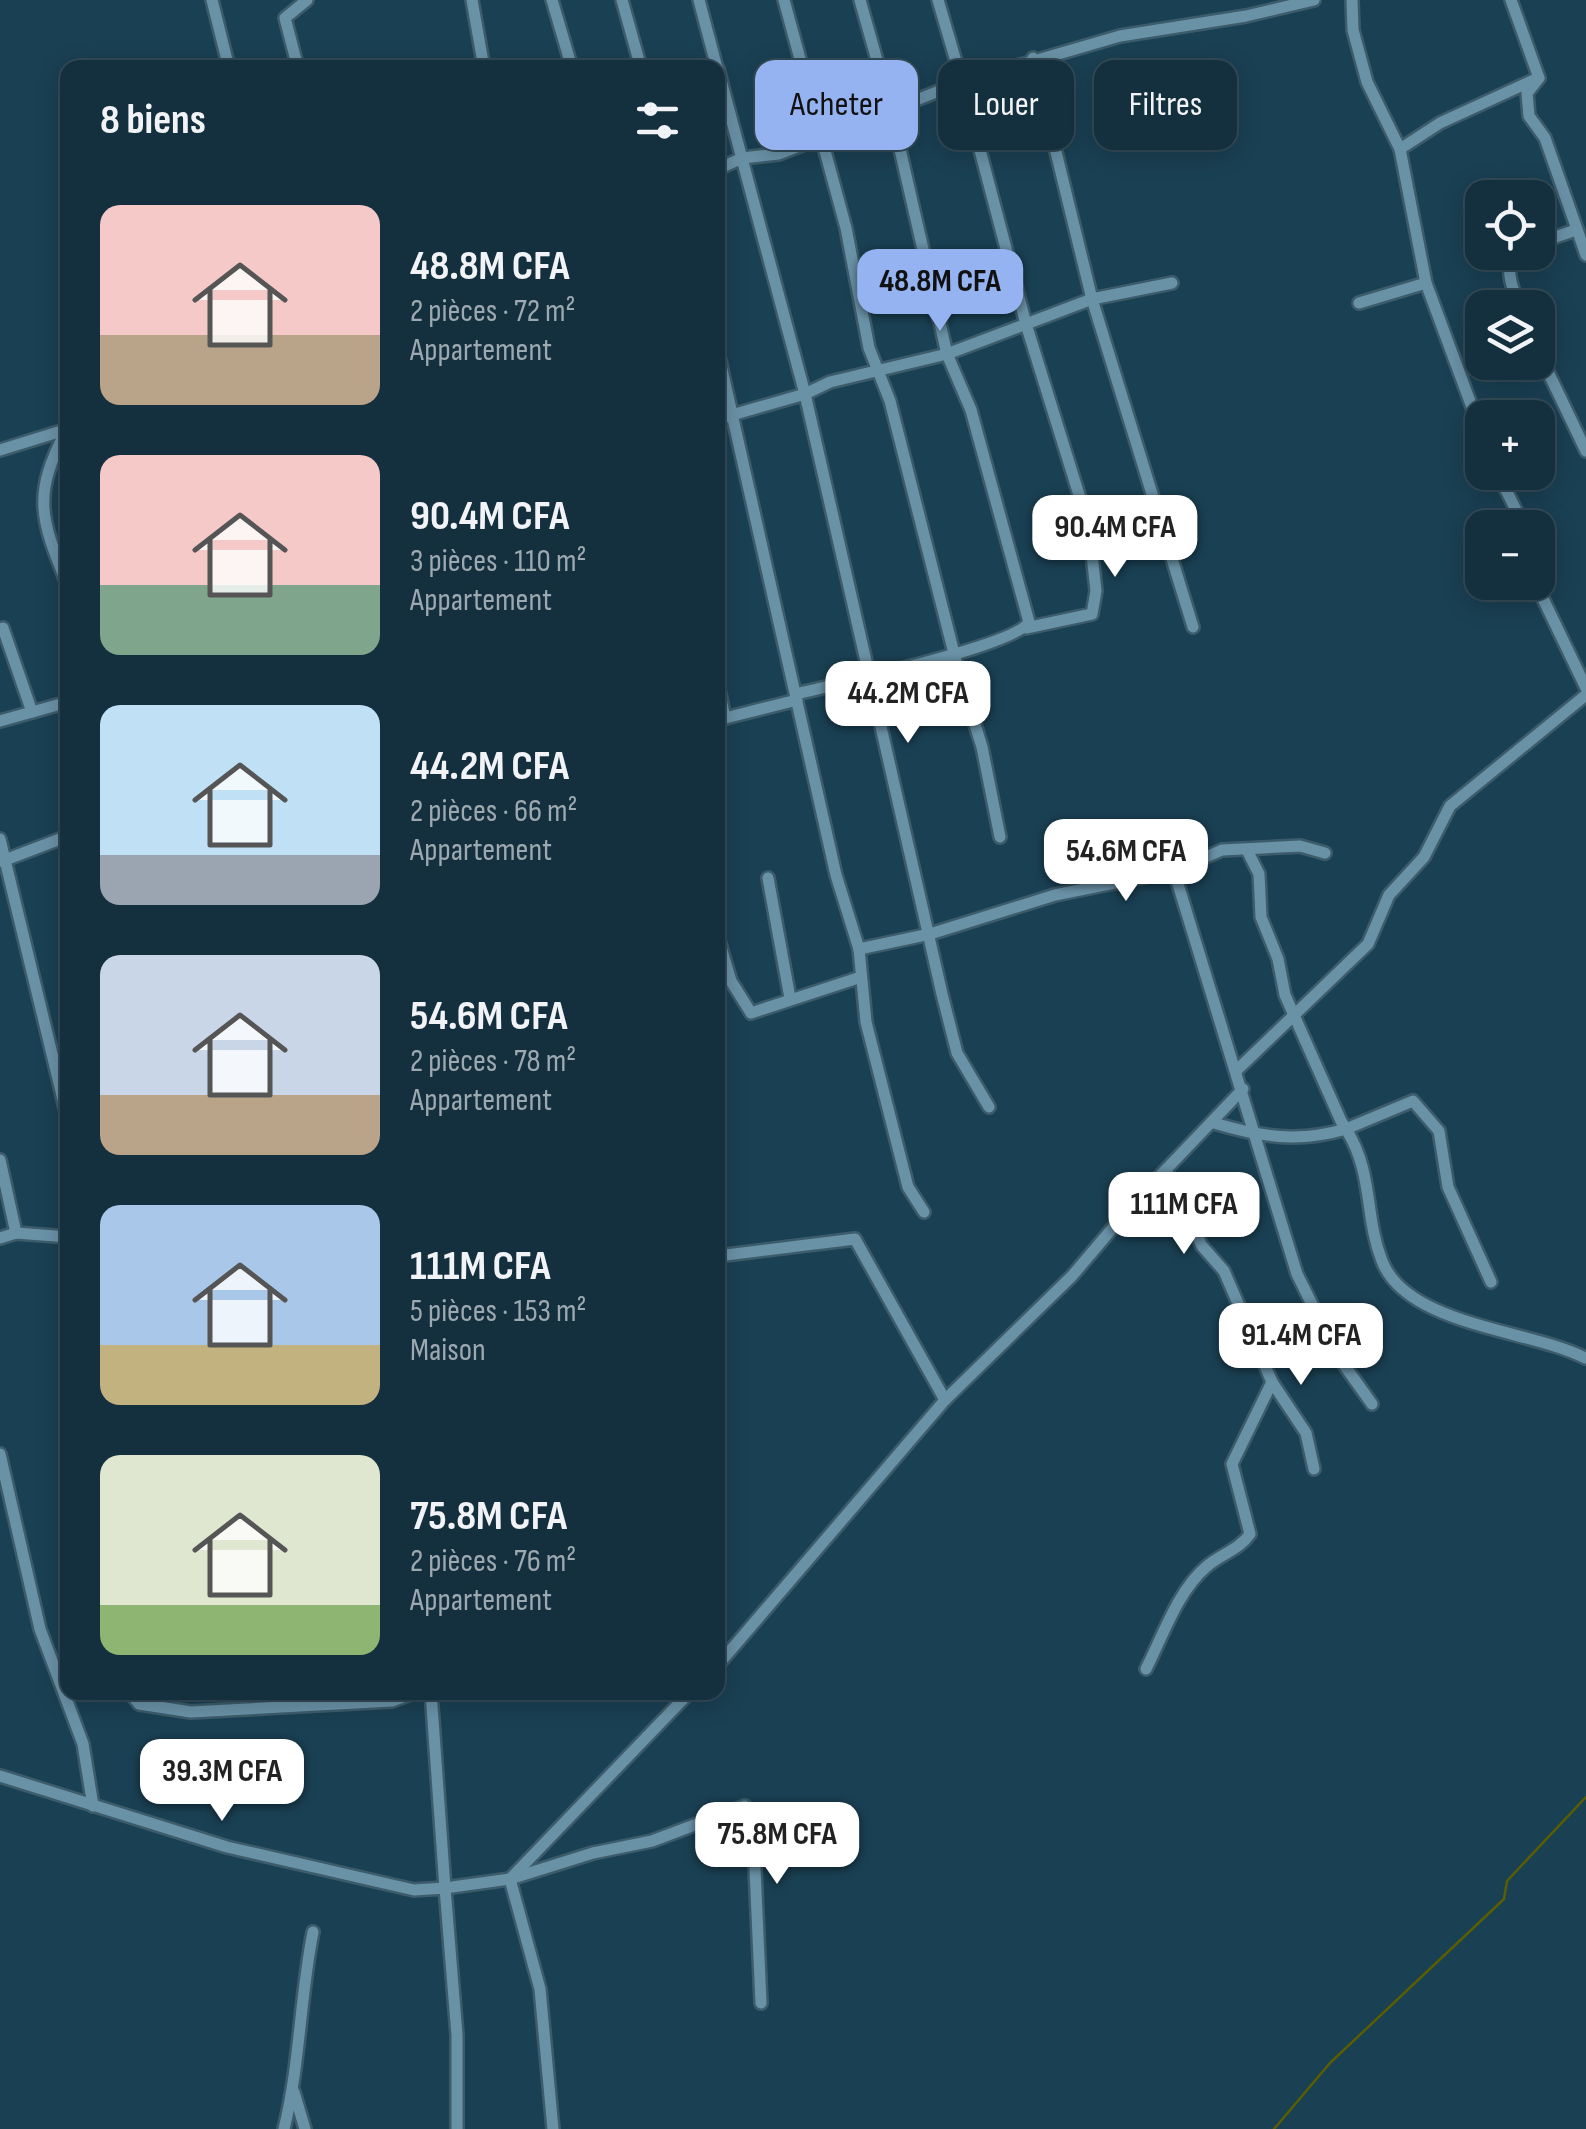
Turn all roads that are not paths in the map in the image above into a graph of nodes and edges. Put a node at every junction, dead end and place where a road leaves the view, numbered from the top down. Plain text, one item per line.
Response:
1 (212, 0) edge
2 (307, 0) edge
3 (472, 0) edge
4 (552, 0) edge
5 (622, 0) edge
6 (699, 0) edge
7 (784, 0) edge
8 (860, 0) edge
9 (938, 0) edge
10 (1314, 0) edge
11 (1352, 0) edge
12 (1511, 0) edge
13 (1033, 58) junction
14 (227, 60) edge
15 (296, 60) edge
16 (483, 60) edge
17 (570, 60) edge
18 (639, 60) edge
19 (715, 60) edge
20 (800, 60) edge
21 (877, 60) edge
22 (956, 60) edge
23 (1027, 60) edge
24 (1539, 78) junction
25 (725, 97) edge
26 (787, 150) edge
27 (824, 150) edge
28 (900, 150) edge
29 (980, 150) edge
30 (1400, 150) junction
31 (742, 158) junction
32 (725, 166) edge
33 (1576, 230) junction
34 (1555, 237) edge
35 (1586, 255) edge
36 (1426, 282) junction
37 (1172, 284) dead end
38 (1092, 299) junction
39 (1358, 304) dead end
40 (1026, 324) junction
41 (947, 354) junction
42 (876, 370) junction
43 (1552, 380) edge
44 (805, 394) junction
45 (1469, 400) edge
46 (725, 416) edge
47 (725, 425) edge
48 (60, 431) edge
49 (60, 442) edge
50 (0, 450) edge
51 (1586, 451) edge
52 (60, 563) edge
53 (1543, 600) edge
54 (4, 628) dead end
55 (1026, 628) junction
56 (1193, 628) dead end
57 (954, 652) junction
58 (872, 676) junction
59 (1586, 691) edge
60 (797, 697) junction
61 (60, 704) edge
62 (32, 712) junction
63 (725, 718) edge
64 (0, 722) edge
65 (1000, 837) dead end
66 (0, 839) edge
67 (60, 839) edge
68 (1247, 850) junction
69 (1325, 854) dead end
70 (2, 861) edge
71 (1174, 871) junction
72 (768, 878) dead end
73 (930, 934) junction
74 (859, 950) junction
75 (725, 961) edge
76 (861, 977) junction
77 (725, 979) edge
78 (731, 981) junction
79 (790, 998) junction
80 (1295, 1016) junction
81 (1236, 1070) junction
82 (60, 1089) edge
83 (1244, 1089) junction
84 (989, 1106) dead end
85 (1214, 1123) junction
86 (1346, 1129) junction
87 (1255, 1136) junction
88 (0, 1160) edge
89 (1166, 1170) junction
90 (924, 1212) dead end
91 (16, 1234) junction
92 (60, 1236) edge
93 (0, 1238) edge
94 (725, 1255) edge
95 (1491, 1282) dead end
96 (1586, 1358) edge
97 (1272, 1382) junction
98 (944, 1400) junction
99 (1372, 1404) dead end
100 (0, 1454) edge
101 (1314, 1469) dead end
102 (725, 1657) edge
103 (1146, 1669) dead end
104 (60, 1682) edge
105 (67, 1700) edge
106 (135, 1700) edge
107 (395, 1700) edge
108 (432, 1700) edge
109 (682, 1700) edge
110 (0, 1776) edge
111 (93, 1806) junction
112 (510, 1879) junction
113 (445, 1888) junction
114 (313, 1932) dead end
115 (760, 2003) dead end
116 (294, 2092) junction
117 (284, 2129) edge
118 (304, 2129) edge
119 (457, 2129) edge
120 (553, 2129) edge

1 - 14 street
2 - 15 street
3 - 16 street
4 - 17 street
5 - 18 street
6 - 19 street
7 - 20 street
8 - 21 street
9 - 22 street
10 - 13 street
11 - 30 street
12 - 24 street
13 - 23 street
13 - 38 street
24 - 30 street
24 - 33 street
25 - 31 street
26 - 31 street
27 - 42 street
28 - 41 street
29 - 40 street
30 - 36 street
31 - 32 street
31 - 44 street
33 - 34 street
33 - 35 street
36 - 39 street
36 - 45 street
37 - 38 street
38 - 40 street
38 - 56 street
40 - 41 street
40 - 55 street
41 - 42 street
41 - 55 street
42 - 44 street
42 - 57 street
43 - 51 street
44 - 46 street
44 - 58 street
47 - 60 street
48 - 50 street
49 - 52 street
53 - 59 street
54 - 62 street
55 - 57 street
57 - 58 street
57 - 65 street
58 - 60 street
58 - 73 street
59 - 80 street
60 - 63 street
60 - 74 street
61 - 62 street
62 - 64 street
66 - 70 street
67 - 70 street
68 - 69 street
68 - 71 street
68 - 80 street
70 - 82 street
71 - 73 street
71 - 81 street
72 - 79 street
73 - 74 street
73 - 84 street
74 - 76 street
75 - 78 street
76 - 79 street
76 - 90 street
77 - 78 street
78 - 79 street
80 - 81 street
80 - 86 street
81 - 83 street
83 - 85 street
83 - 87 street
85 - 87 street
85 - 89 street
86 - 87 street
86 - 95 street
86 - 96 street
87 - 99 street
88 - 91 street
89 - 97 street
89 - 98 street
91 - 92 street
91 - 93 street
94 - 98 street
97 - 101 street
97 - 103 street
98 - 102 street
100 - 104 street
105 - 111 street
106 - 107 street
108 - 113 street
109 - 112 street
110 - 111 street
111 - 113 street
112 - 113 street
112 - 115 street
112 - 120 street
113 - 119 street
114 - 116 street
116 - 117 street
116 - 118 street

